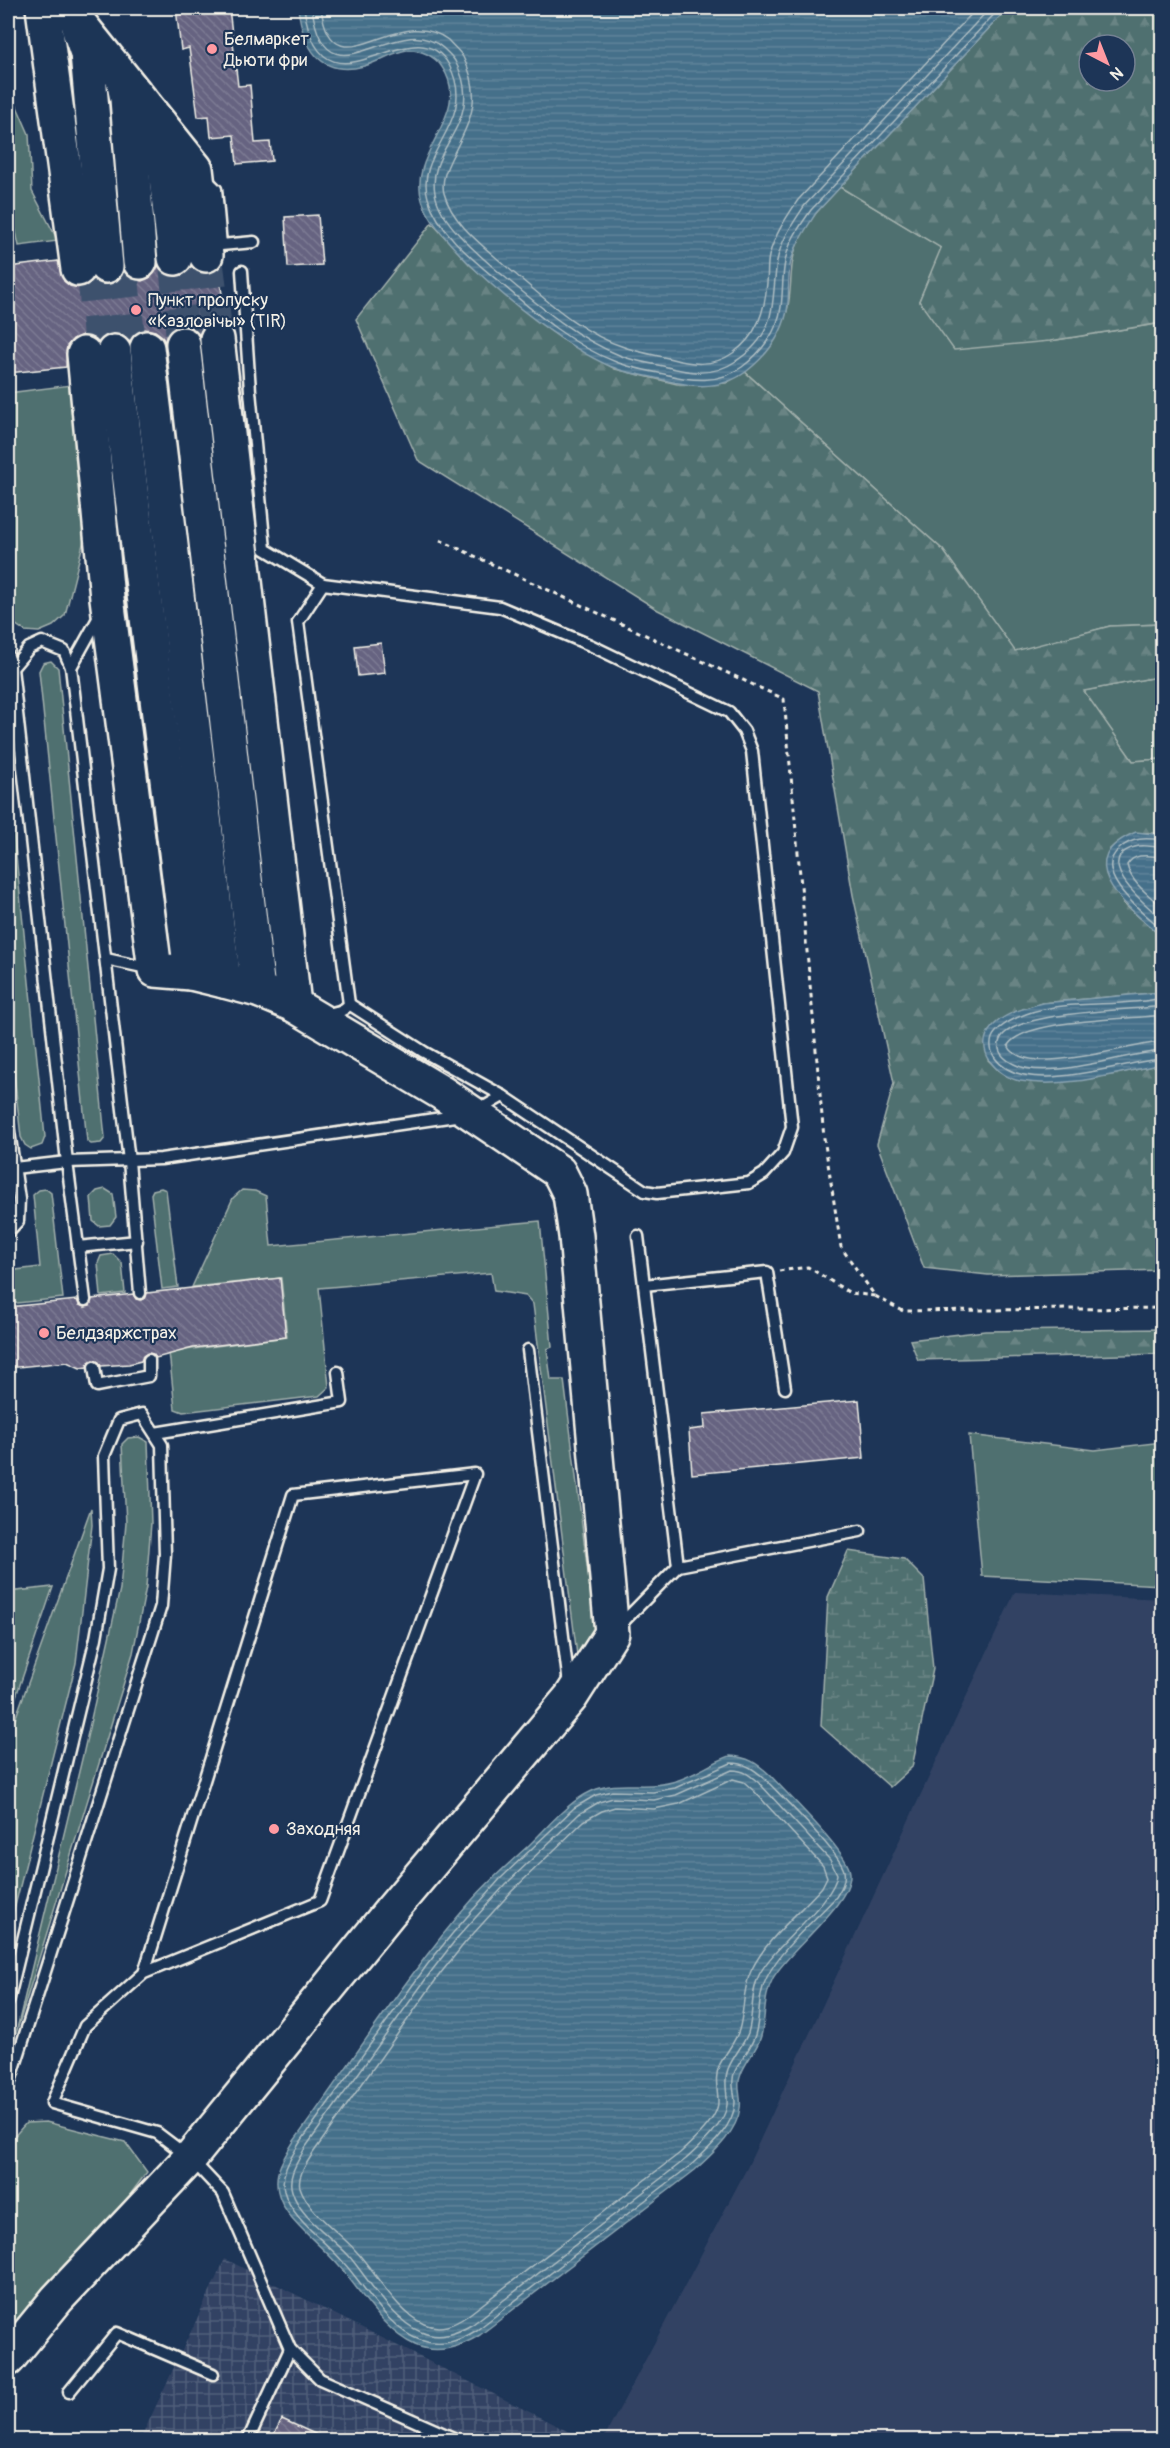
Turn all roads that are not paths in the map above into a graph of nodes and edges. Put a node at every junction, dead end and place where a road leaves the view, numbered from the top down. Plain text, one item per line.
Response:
1 (61, 9) edge
2 (97, 45) junction
3 (123, 77) junction
4 (160, 124) junction
5 (196, 170) junction
6 (254, 242) dead end
7 (141, 262) junction
8 (242, 271) dead end
9 (149, 348) junction
10 (323, 584) junction
11 (107, 598) junction
12 (8, 656) edge
13 (71, 667) junction
14 (12, 668) junction
15 (106, 959) junction
16 (232, 986) junction
17 (348, 1004) junction
18 (503, 1096) junction
19 (472, 1114) junction
20 (8, 1125) edge
21 (129, 1161) junction
22 (67, 1162) junction
23 (11, 1167) edge
24 (8, 1232) edge
25 (638, 1236) dead end
26 (136, 1241) junction
27 (78, 1247) junction
28 (644, 1286) junction
29 (140, 1293) dead end
30 (85, 1300) dead end
31 (528, 1350) dead end
32 (148, 1360) dead end
33 (94, 1367) dead end
34 (338, 1372) dead end
35 (785, 1388) dead end
36 (155, 1433) junction
37 (860, 1531) dead end
38 (678, 1566) junction
39 (612, 1633) junction
40 (571, 1697) junction
41 (144, 1973) junction
42 (8, 2002) edge
43 (8, 2088) edge
44 (190, 2158) junction
45 (290, 2349) junction
46 (8, 2359) edge
47 (213, 2374) dead end
48 (69, 2392) dead end
49 (248, 2440) edge
50 (458, 2440) edge

1 - 2 highway
1 - 7 highway
2 - 3 highway
2 - 7 highway
3 - 4 highway
3 - 7 highway
4 - 5 highway
4 - 7 highway
4 - 7 highway
5 - 6 lane
5 - 7 highway
8 - 10 lane
9 - 11 highway
9 - 16 highway
9 - 16 highway
9 - 16 highway
10 - 17 lane
10 - 18 lane
11 - 13 lane
11 - 16 highway
12 - 14 lane
13 - 14 lane
13 - 15 lane
14 - 22 lane
15 - 16 lane
15 - 21 lane
16 - 17 lane
16 - 19 highway
17 - 18 lane
18 - 19 lane
19 - 21 lane
19 - 39 highway
20 - 23 lane
21 - 22 lane
21 - 26 lane
22 - 23 lane
22 - 27 lane
23 - 24 lane
25 - 28 lane
26 - 27 lane
26 - 29 lane
27 - 30 lane
28 - 35 lane
28 - 38 lane
31 - 40 lane
32 - 33 lane
34 - 36 lane
36 - 42 lane
36 - 43 lane
37 - 38 lane
38 - 39 lane
39 - 40 highway
40 - 44 highway
41 - 41 lane
41 - 44 lane
44 - 45 lane
44 - 46 highway
45 - 49 lane
45 - 50 lane
47 - 48 lane

